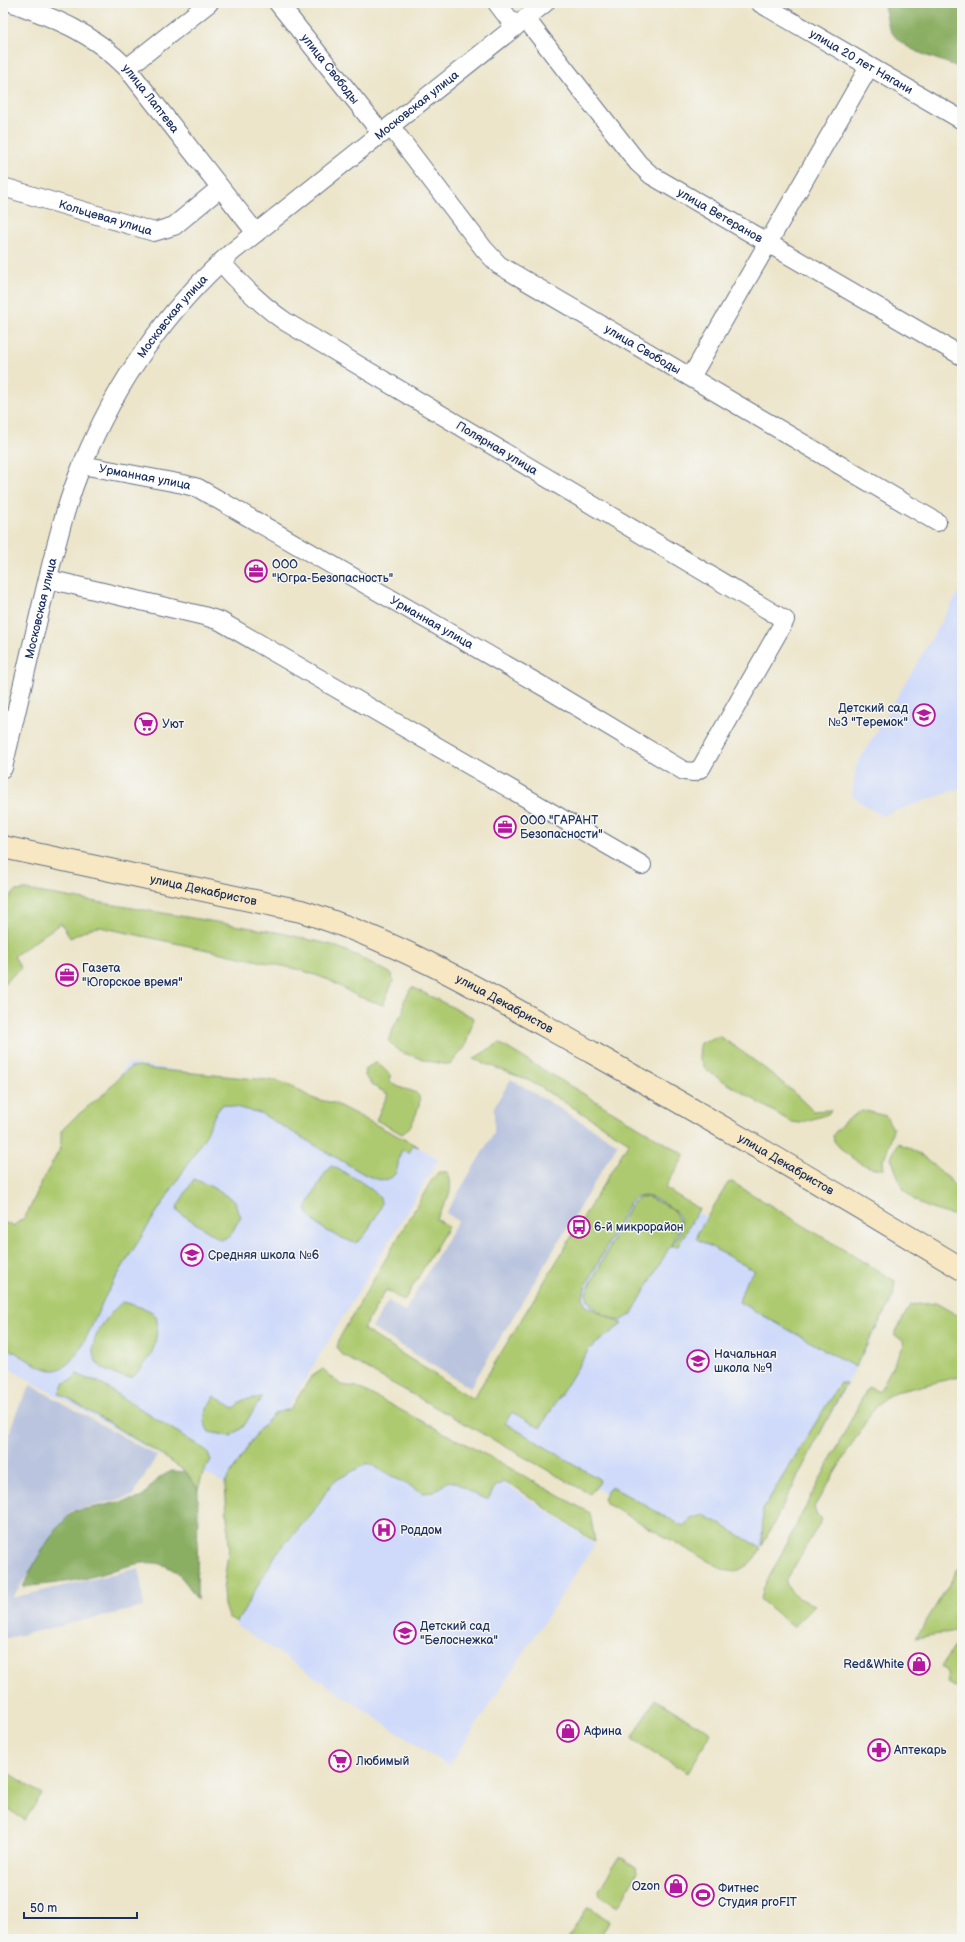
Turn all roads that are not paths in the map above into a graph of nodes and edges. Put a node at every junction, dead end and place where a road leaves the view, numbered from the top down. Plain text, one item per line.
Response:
1 (13, 3) edge
2 (209, 3) edge
3 (278, 3) edge
4 (497, 3) edge
5 (545, 3) edge
6 (760, 3) edge
7 (520, 23) junction
8 (127, 68) junction
9 (869, 68) junction
10 (962, 120) edge
11 (387, 130) junction
12 (3, 187) edge
13 (220, 188) junction
14 (256, 233) junction
15 (769, 244) junction
16 (221, 262) junction
17 (962, 356) edge
18 (691, 377) junction
19 (82, 464) junction
20 (937, 522) dead end
21 (48, 579) junction
22 (3, 768) edge
23 (684, 770) joint
24 (3, 847) edge
25 (642, 865) dead end
26 (962, 1269) edge

1 - 8 street, улица Лаптева
2 - 8 street
3 - 11 street, улица Свободы
4 - 7 street, улица Ветеранов
5 - 7 street, Московская улица
6 - 9 street, улица 20 лет Нягани
7 - 11 street, Московская улица
7 - 15 street, улица Ветеранов
8 - 13 street, улица Лаптева
9 - 10 street, улица 20 лет Нягани
9 - 15 street
11 - 14 street, Московская улица
11 - 18 street, улица Свободы
12 - 13 street, Кольцевая улица
13 - 14 street, улица Лаптева
14 - 16 street, Московская улица
15 - 17 street, улица Ветеранов
15 - 18 street
16 - 19 street, Московская улица
16 - 23 street, Полярная улица
18 - 20 street, улица Свободы
19 - 21 street, Московская улица
19 - 23 street, Урманная улица
21 - 22 street, Московская улица
21 - 25 street
24 - 26 main road, улица Декабристов

